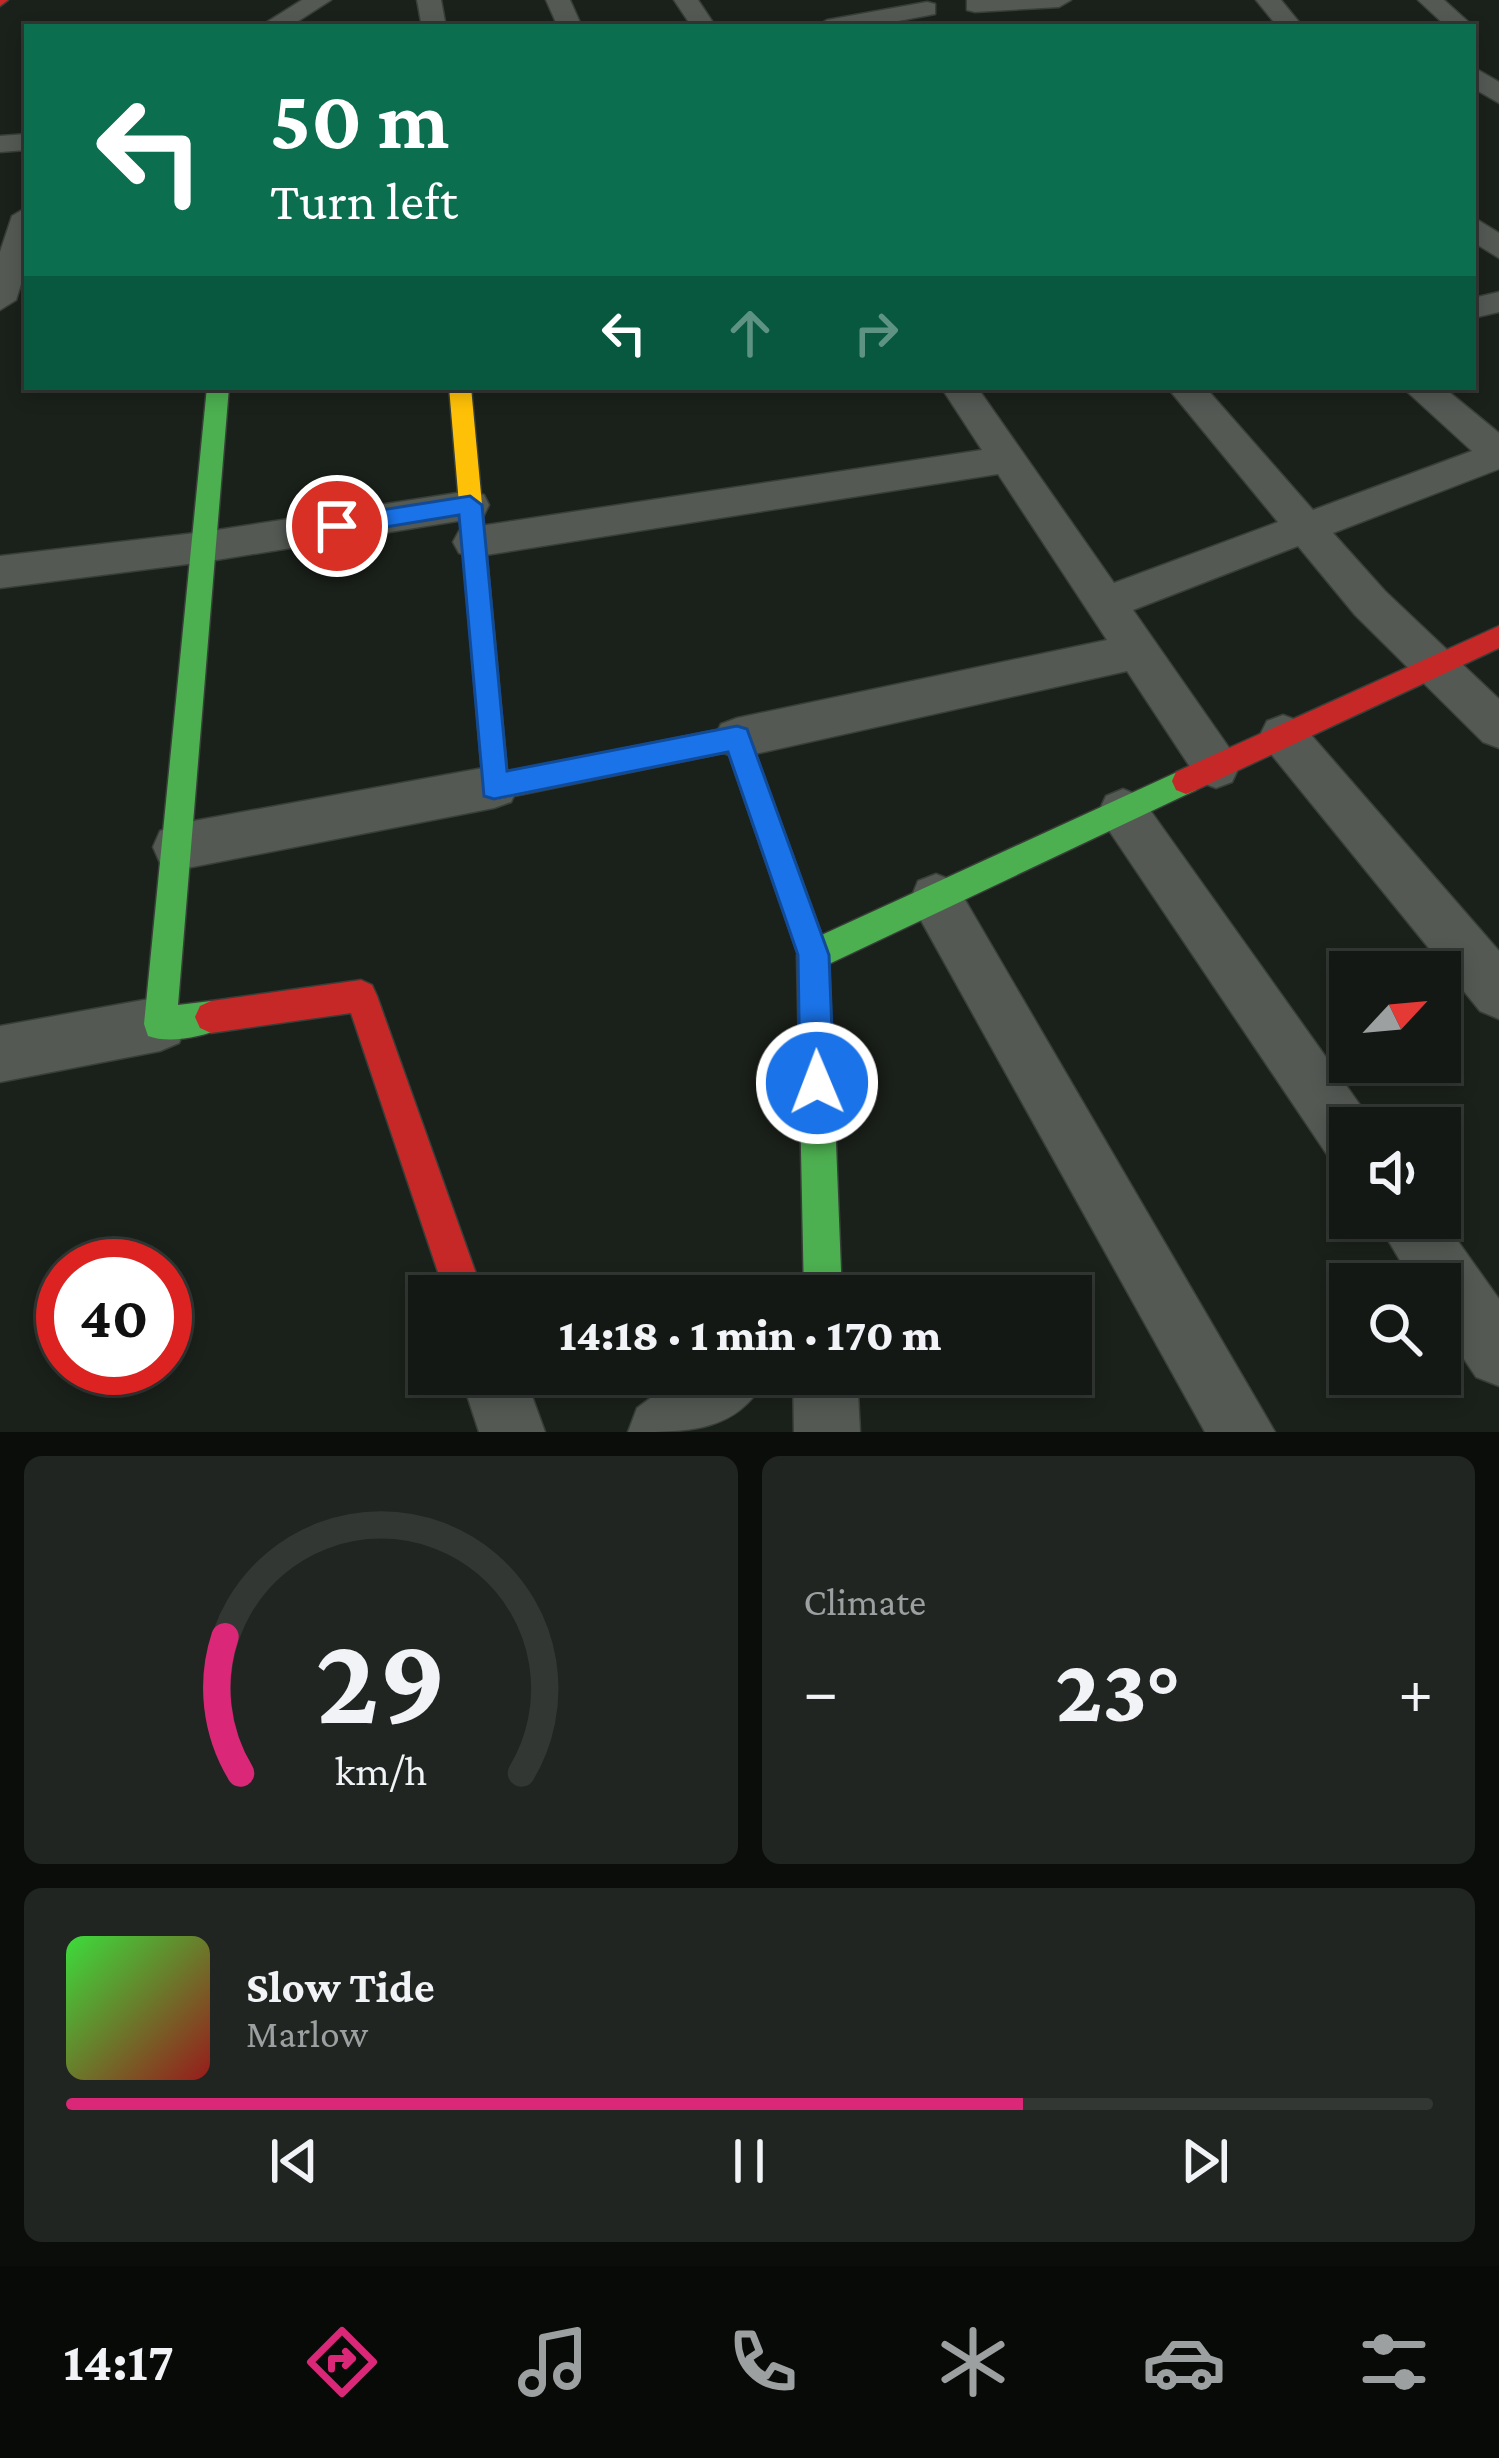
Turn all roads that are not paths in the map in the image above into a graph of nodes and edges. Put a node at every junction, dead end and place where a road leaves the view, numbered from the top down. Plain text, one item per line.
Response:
1 (320, 0) edge
2 (1058, 0) edge
3 (1268, 0) edge
4 (1430, 0) edge
5 (972, 3) edge
6 (932, 18) edge
7 (276, 24) edge
8 (862, 24) edge
9 (1288, 24) edge
10 (1458, 24) edge
11 (19, 225) edge
12 (1476, 229) edge
13 (1499, 249) edge
14 (0, 300) edge
15 (218, 390) edge
16 (460, 390) edge
17 (961, 390) edge
18 (1188, 390) edge
19 (1424, 390) edge
20 (1499, 454) edge
21 (1008, 459) junction
22 (471, 523) junction
23 (1305, 527) junction
24 (204, 548) junction
25 (0, 572) edge
26 (1106, 603) junction
27 (1499, 636) edge
28 (1139, 651) junction
29 (1434, 665) junction
30 (1499, 728) edge
31 (1282, 735) junction
32 (737, 738) junction
33 (1216, 767) junction
34 (494, 787) junction
35 (1123, 811) junction
36 (177, 847) junction
37 (936, 898) junction
38 (814, 955) junction
39 (1499, 992) edge
40 (160, 1024) junction
41 (0, 1054) edge
42 (1329, 1108) edge
43 (1420, 1239) edge
44 (458, 1275) edge
45 (822, 1275) edge
46 (1499, 1354) edge
47 (499, 1395) edge
48 (709, 1395) edge
49 (826, 1395) edge
50 (512, 1432) edge
51 (661, 1432) edge
52 (827, 1432) edge
53 (1242, 1432) edge

1 - 7 street
2 - 5 street
3 - 9 street
4 - 10 street
5 - 6 street
6 - 8 street
11 - 14 street
12 - 13 street
15 - 24 street
16 - 22 street
17 - 21 street
18 - 23 street
19 - 20 street
20 - 23 street
21 - 22 street
21 - 26 street
22 - 24 street
22 - 34 street
23 - 26 street
23 - 29 street
24 - 25 street
24 - 36 street
26 - 28 street
27 - 29 street
28 - 32 street
28 - 33 street
29 - 30 street
29 - 31 street
31 - 33 street
31 - 39 street
32 - 34 street
32 - 38 street
33 - 35 street
34 - 36 street
35 - 37 street
35 - 42 street
36 - 40 street
37 - 38 street
37 - 53 street
38 - 45 street
40 - 41 street
40 - 44 street
43 - 46 street
47 - 50 street
48 - 51 street
49 - 52 street

